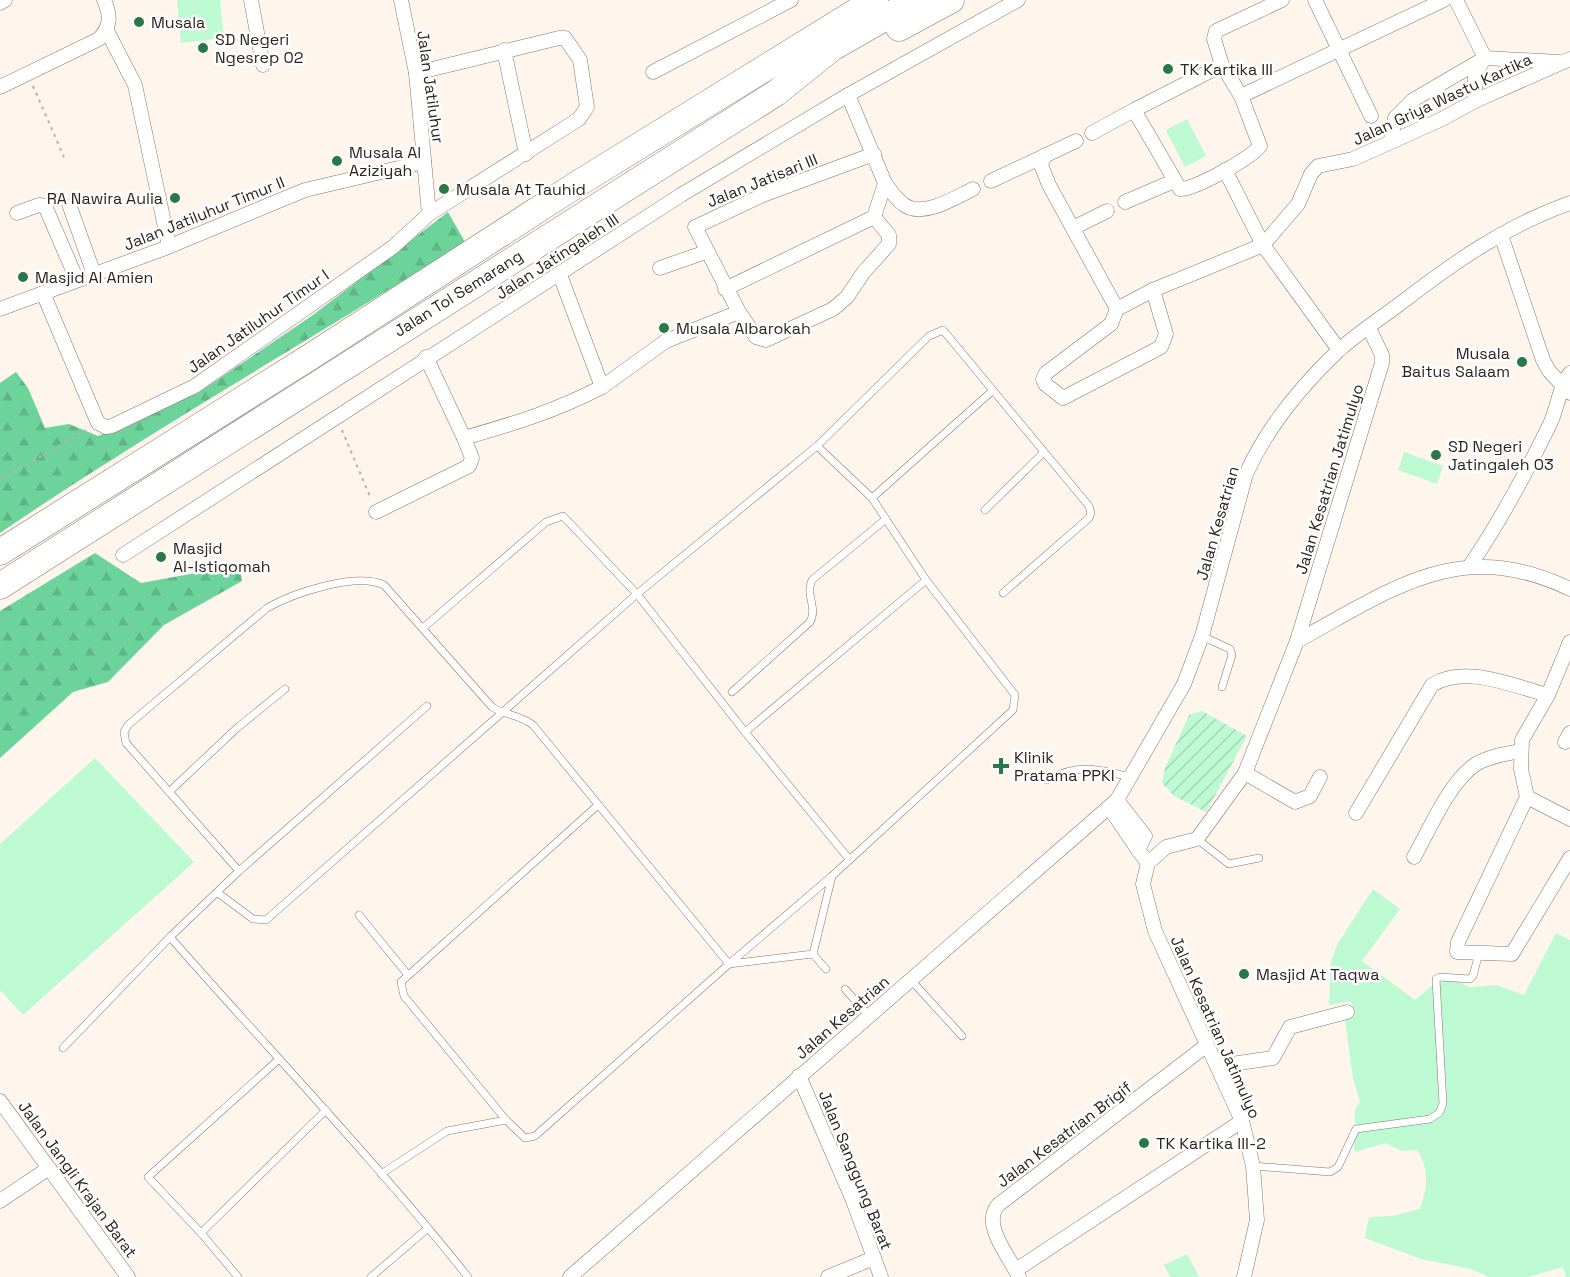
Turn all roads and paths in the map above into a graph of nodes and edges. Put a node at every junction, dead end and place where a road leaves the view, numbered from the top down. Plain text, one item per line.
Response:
1 (5, 0) edge
2 (104, 0) edge
3 (251, 0) edge
4 (401, 0) edge
5 (791, 0) edge
6 (875, 0) edge
7 (916, 0) edge
8 (951, 0) edge
9 (1018, 0) edge
10 (1282, 0) edge
11 (1315, 0) edge
12 (1444, 0) edge
13 (1456, 0) edge
14 (0, 3) edge
15 (107, 31) junction
16 (1337, 50) junction
17 (504, 51) junction
18 (1485, 58) junction
19 (1565, 61) edge
20 (1222, 64) junction
21 (262, 65) dead end
22 (653, 72) dead end
23 (416, 73) junction
24 (28, 75) junction
25 (0, 87) edge
26 (776, 93) junction
27 (848, 96) junction
28 (1241, 96) junction
29 (1475, 101) junction
30 (1134, 110) junction
31 (1371, 116) dead end
32 (1092, 133) dead end
33 (1391, 140) junction
34 (1076, 141) dead end
35 (526, 154) junction
36 (874, 154) junction
37 (1046, 155) junction
38 (64, 157) dead end
39 (424, 162) junction
40 (1225, 170) junction
41 (1174, 180) junction
42 (991, 181) dead end
43 (885, 183) junction
44 (973, 189) dead end
45 (1125, 202) dead end
46 (1570, 203) edge
47 (70, 207) dead end
48 (1107, 211) dead end
49 (17, 213) dead end
50 (429, 214) junction
51 (874, 217) junction
52 (1073, 228) junction
53 (1501, 235) junction
54 (1263, 245) junction
55 (169, 246) junction
56 (706, 252) junction
57 (660, 268) dead end
58 (94, 274) junction
59 (560, 275) junction
60 (77, 280) junction
61 (725, 289) junction
62 (1153, 290) junction
63 (43, 293) junction
64 (0, 309) edge
65 (1117, 309) junction
66 (739, 312) junction
67 (1369, 328) junction
68 (1339, 350) junction
69 (426, 357) junction
70 (1570, 372) edge
71 (602, 387) junction
72 (1566, 390) edge
73 (991, 392) junction
74 (336, 416) junction
75 (96, 420) junction
76 (464, 438) junction
77 (817, 446) junction
78 (1043, 453) junction
79 (0, 480) edge
80 (872, 498) junction
81 (985, 510) dead end
82 (376, 512) joint
83 (886, 519) junction
84 (0, 552) edge
85 (123, 555) dead end
86 (1469, 567) junction
87 (926, 580) junction
88 (0, 586) edge
89 (1570, 589) edge
90 (1004, 593) dead end
91 (637, 594) junction
92 (423, 628) junction
93 (1202, 636) junction
94 (1297, 641) junction
95 (1570, 642) edge
96 (1222, 687) dead end
97 (285, 689) dead end
98 (732, 692) dead end
99 (1548, 695) junction
100 (427, 706) dead end
101 (503, 712) junction
102 (745, 732) junction
103 (1521, 751) junction
104 (1245, 773) junction
105 (1320, 777) dead end
106 (1132, 778) junction
107 (1047, 780) dead end
108 (169, 792) junction
109 (1527, 797) junction
110 (1113, 804) junction
111 (598, 805) junction
112 (1356, 813) dead end
113 (1570, 819) edge
114 (1145, 836) junction
115 (1197, 838) junction
116 (1166, 847) junction
117 (1138, 850) junction
118 (1414, 857) dead end
119 (1259, 858) dead end
120 (1570, 858) edge
121 (849, 859) junction
122 (1148, 863) junction
123 (239, 872) junction
124 (832, 876) junction
125 (218, 893) junction
126 (359, 915) dead end
127 (170, 937) junction
128 (1479, 953) junction
129 (813, 954) junction
130 (729, 964) junction
131 (826, 969) dead end
132 (408, 975) junction
133 (910, 979) junction
134 (845, 989) dead end
135 (1347, 1012) dead end
136 (869, 1017) junction
137 (962, 1036) dead end
138 (1207, 1045) junction
139 (63, 1048) dead end
140 (278, 1060) junction
141 (1218, 1066) junction
142 (800, 1076) junction
143 (0, 1101) edge
144 (326, 1110) junction
145 (506, 1120) junction
146 (1242, 1121) junction
147 (1253, 1166) junction
148 (49, 1168) junction
149 (381, 1174) junction
150 (0, 1201) edge
151 (428, 1228) junction
152 (201, 1233) junction
153 (874, 1258) junction
154 (1018, 1273) edge
155 (128, 1277) edge
156 (238, 1277) edge
157 (371, 1277) edge
158 (468, 1277) edge
159 (570, 1277) edge
160 (828, 1277) edge
161 (881, 1277) edge
162 (1244, 1277) edge

1 - 14 street
2 - 15 street
3 - 21 street
4 - 23 street, Jalan Jatiluhur
5 - 22 street
6 - 84 highway, Jalan Tol Semarang
7 - 26 highway, Jalan Tol Semarang
8 - 26 highway
9 - 27 street, Jalan Jatingaleh III
10 - 20 street
11 - 16 street, Jalan Griya Wastu Kartika
12 - 16 street
13 - 18 street, Jalan Griya Wastu Kartika
15 - 24 street
15 - 55 street
16 - 28 street
16 - 31 street, Jalan Griya Wastu Kartika
17 - 23 street
17 - 35 street
17 - 35 street, Jalan Jatiluhur Timur I
18 - 19 street
18 - 29 street
18 - 33 street
19 - 29 street, Jalan Griya Wastu Kartika
20 - 28 street
20 - 30 street
23 - 39 street, Jalan Jatiluhur
24 - 25 street
24 - 38 path
26 - 88 highway, Jalan Tol Semarang
27 - 36 street
27 - 59 street, Jalan Jatingaleh III
28 - 40 street
29 - 33 street, Jalan Griya Wastu Kartika
30 - 32 street
30 - 41 street
33 - 54 street, Jalan Griya Wastu Kartika
34 - 37 street
35 - 50 street, Jalan Jatiluhur Timur I
36 - 43 street
36 - 56 street, Jalan Jatisari III
37 - 42 street
37 - 52 street
39 - 50 street, Jalan Jatiluhur
39 - 55 street, Jalan Jatiluhur Timur II
40 - 41 street
40 - 54 street
41 - 45 street
43 - 44 street
43 - 51 street
46 - 53 street, Jalan Kesatrian
47 - 58 street
48 - 52 street
49 - 60 street
50 - 75 street, Jalan Jatiluhur Timur I
51 - 61 street
51 - 66 street, Jalan Jatisari III
52 - 65 street
53 - 67 street, Jalan Kesatrian
53 - 72 street
54 - 62 street, Jalan Griya Wastu Kartika
54 - 68 street
55 - 58 street, Jalan Jatiluhur Timur II
56 - 57 street
56 - 61 street, Jalan Jatisari III
58 - 60 street, Jalan Jatiluhur Timur II
59 - 69 street, Jalan Jatingaleh III
59 - 71 street
60 - 63 street, Jalan Jatiluhur Timur II
61 - 66 street, Jalan Jatisari III
62 - 65 street, Jalan Griya Wastu Kartika
62 - 65 street
63 - 64 street, Jalan Jatiluhur Timur II
63 - 75 street
66 - 71 street
67 - 68 street, Jalan Kesatrian
67 - 94 street, Jalan Kesatrian Jatimulyo
68 - 93 street, Jalan Kesatrian
69 - 74 street, Jalan Jatingaleh III
69 - 76 street
70 - 72 street
71 - 76 street
72 - 86 street
73 - 77 lane
73 - 78 lane
73 - 80 lane
74 - 82 path
74 - 85 street, Jalan Jatingaleh III
75 - 79 path
76 - 82 street
77 - 80 lane
77 - 91 lane
78 - 81 lane
78 - 90 lane
80 - 83 lane
83 - 87 lane
83 - 98 lane
86 - 89 street
86 - 94 street
87 - 102 lane
87 - 121 lane
91 - 92 lane
91 - 101 lane
91 - 102 lane
92 - 101 lane
92 - 108 lane
93 - 96 lane
93 - 106 street, Jalan Kesatrian
94 - 104 street, Jalan Kesatrian Jatimulyo
95 - 99 street
97 - 108 lane
99 - 103 street
99 - 112 street
100 - 123 lane
101 - 111 lane
101 - 125 lane
102 - 121 lane
103 - 109 street
103 - 118 street
104 - 105 street
104 - 115 street, Jalan Kesatrian Jatimulyo
106 - 107 lane
106 - 110 street, Jalan Kesatrian
108 - 123 lane
109 - 113 street
109 - 128 street
110 - 114 street
110 - 117 street
110 - 133 street, Jalan Kesatrian
111 - 130 lane
111 - 132 lane
114 - 116 street
114 - 117 street
115 - 116 street
115 - 119 lane
116 - 122 street
117 - 122 street
120 - 128 street
121 - 124 lane
122 - 138 street, Jalan Kesatrian Jatimulyo
123 - 125 lane
124 - 129 lane
124 - 130 lane
125 - 127 lane
126 - 132 lane
127 - 139 lane
127 - 140 lane
128 - 147 lane
129 - 130 lane
129 - 131 lane
130 - 145 lane
132 - 145 lane
133 - 136 street, Jalan Kesatrian
133 - 137 lane
134 - 136 lane
135 - 141 street
136 - 142 street, Jalan Kesatrian
138 - 141 street, Jalan Kesatrian Jatimulyo
138 - 154 street, Jalan Kesatrian Brigif
140 - 144 lane
140 - 152 lane
141 - 146 street, Jalan Kesatrian Jatimulyo
142 - 153 street, Jalan Sanggung Barat
142 - 159 street, Jalan Kesatrian
143 - 148 street, Jalan Jangli Krajan Barat
144 - 149 lane
144 - 152 lane
145 - 149 lane
146 - 147 street, Jalan Kesatrian Jatimulyo
146 - 154 street
147 - 162 street, Jalan Kesatrian Jatimulyo
148 - 150 street
148 - 155 street, Jalan Jangli Krajan Barat
149 - 151 lane
151 - 157 lane
151 - 158 lane
152 - 156 lane
153 - 160 street
153 - 161 street, Jalan Sanggung Barat

